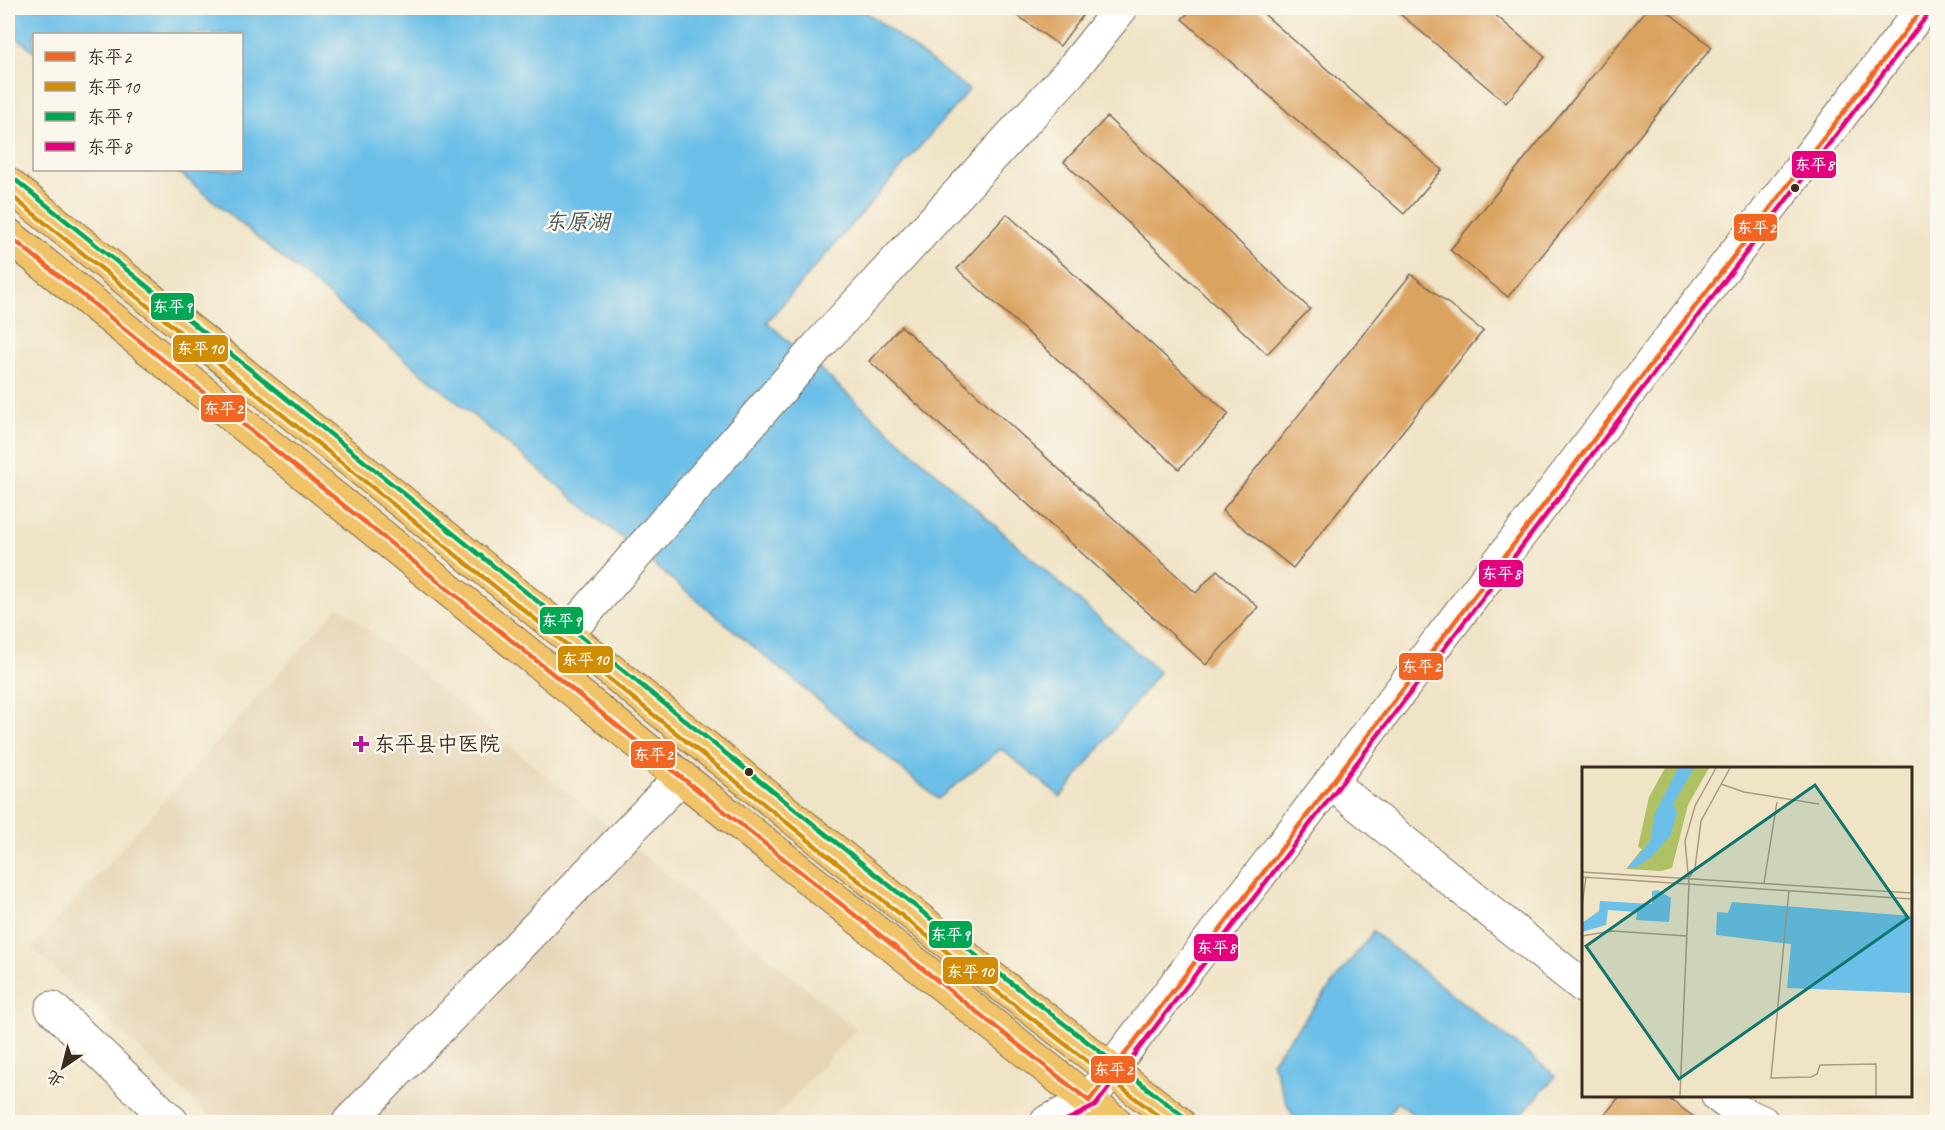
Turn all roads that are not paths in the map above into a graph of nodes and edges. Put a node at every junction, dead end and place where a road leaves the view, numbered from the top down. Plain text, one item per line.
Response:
1 (1121, 8) edge
2 (1923, 8) edge
3 (8, 184) edge
4 (8, 235) edge
5 (567, 634) junction
6 (681, 777) junction
7 (1331, 783) junction
8 (1582, 985) edge
9 (52, 1008) dead end
10 (1111, 1069) junction
11 (1720, 1097) edge
12 (1085, 1112) edge
13 (172, 1122) edge
14 (349, 1122) edge
15 (1047, 1122) edge
16 (1115, 1122) edge
17 (1178, 1122) edge
18 (1762, 1122) edge

1 - 5 street
2 - 7 street
3 - 5 main road
4 - 6 main road
5 - 10 main road
6 - 12 main road
6 - 14 street
7 - 8 street
7 - 10 street
9 - 13 street
10 - 12 street
10 - 17 main road
11 - 18 street
12 - 15 street
12 - 16 main road

